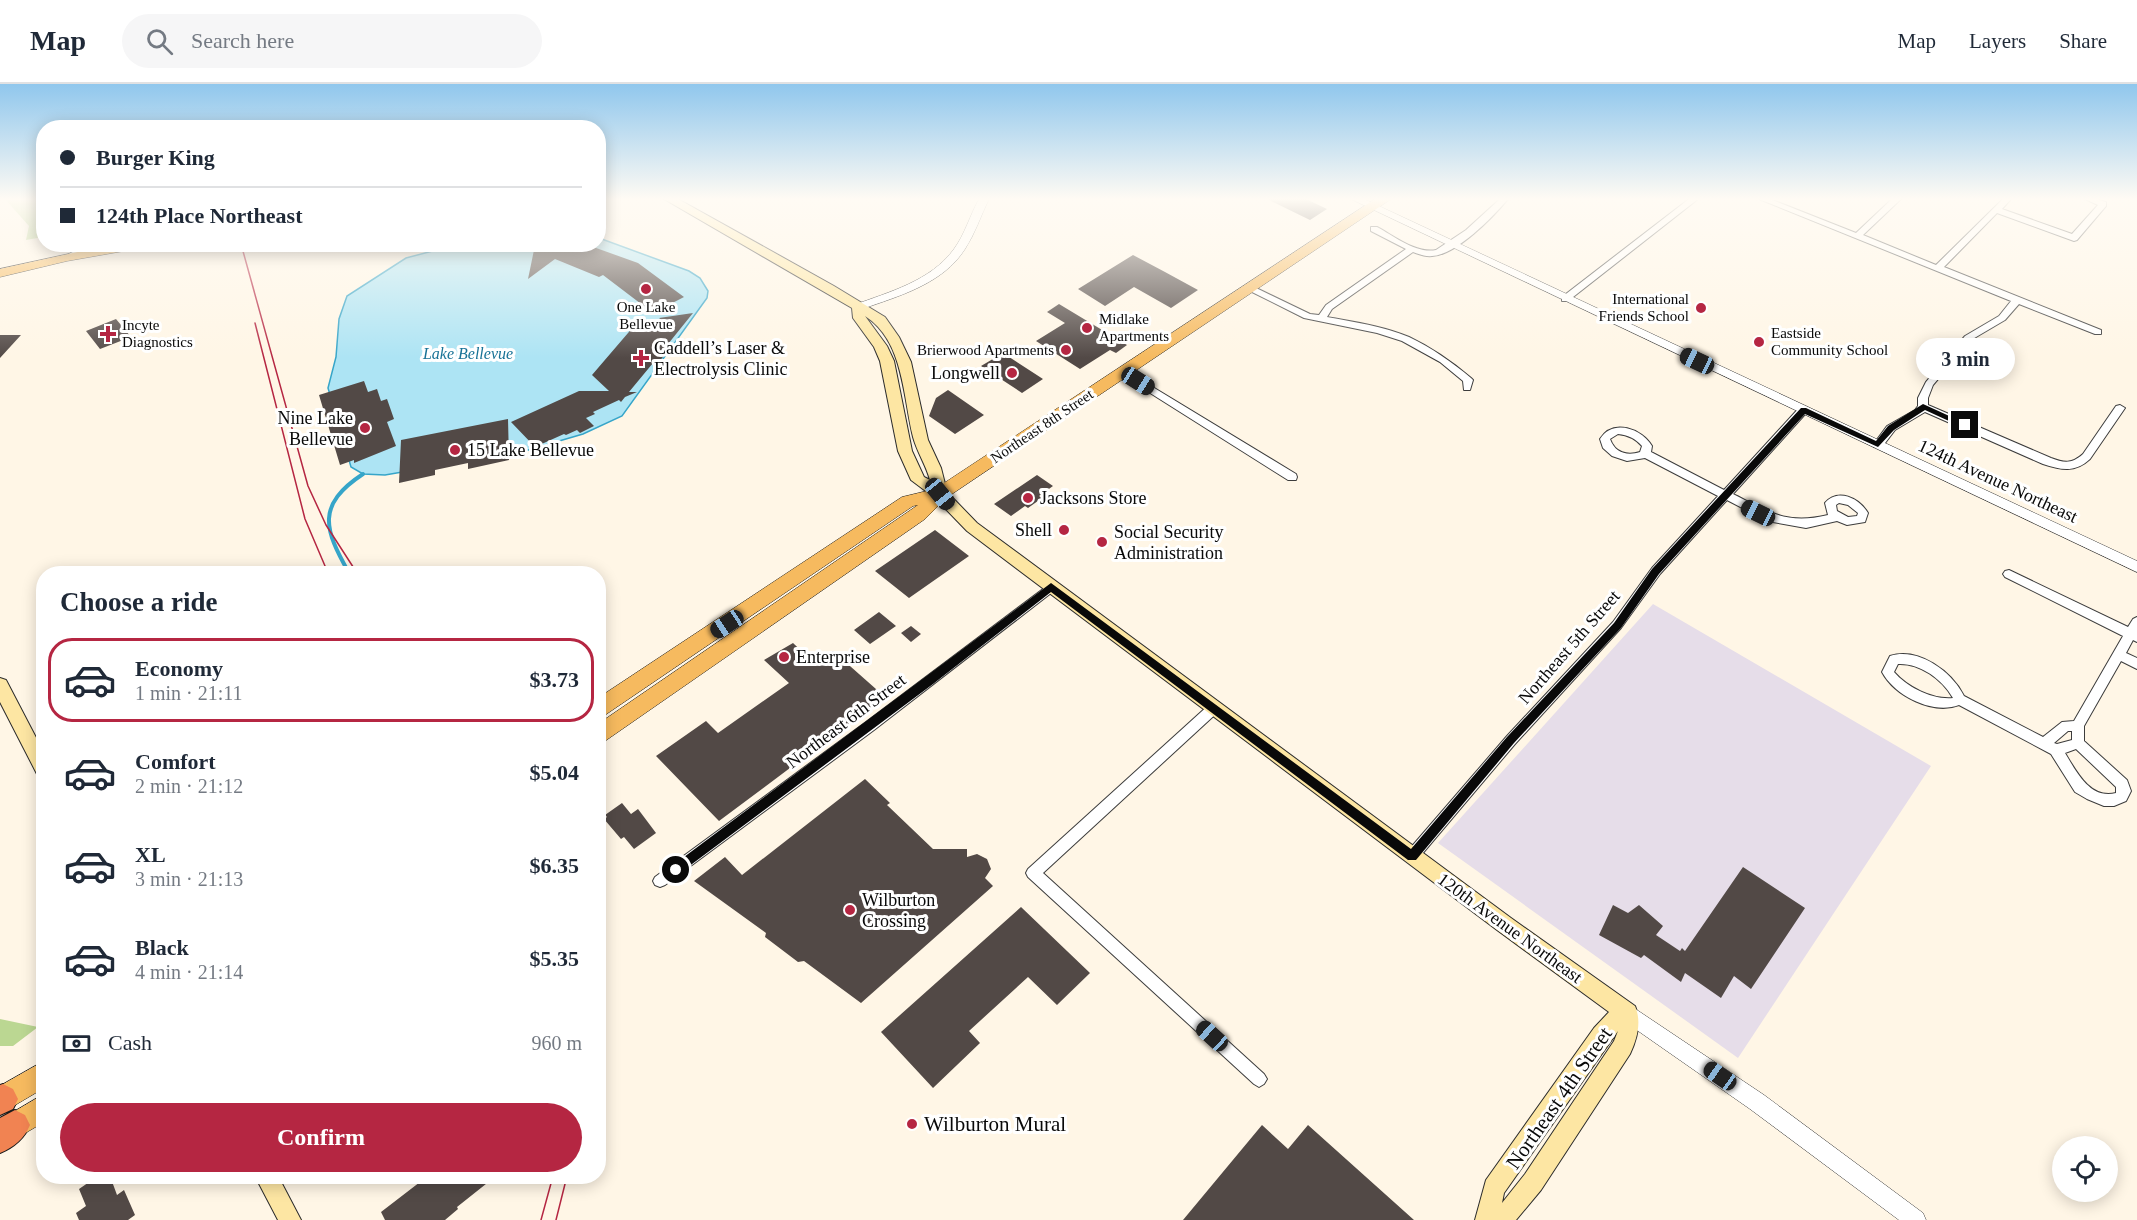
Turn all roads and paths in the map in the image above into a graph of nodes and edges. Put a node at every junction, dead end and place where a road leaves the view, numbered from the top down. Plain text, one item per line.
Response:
1 (66, 252) edge
2 (70, 252) edge
3 (78, 252) edge
4 (764, 252) edge
5 (956, 252) edge
6 (1303, 252) edge
7 (1407, 252) edge
8 (1426, 252) edge
9 (1442, 252) edge
10 (1468, 252) edge
11 (1626, 252) edge
12 (1898, 252) edge
13 (1954, 252) edge
14 (63, 254) junction
15 (0, 265) edge
16 (1938, 268) junction
17 (0, 273) edge
18 (1249, 288) junction
19 (1565, 299) junction
20 (2017, 300) junction
21 (858, 307) junction
22 (1321, 319) junction
23 (2098, 332) dead end
24 (1123, 372) junction
25 (1467, 388) dead end
26 (1923, 407) junction
27 (2120, 408) dead end
28 (1803, 410) junction
29 (1878, 445) junction
30 (1645, 454) dead end
31 (1292, 477) dead end
32 (940, 494) junction
33 (1724, 496) junction
34 (1836, 516) dead end
35 (2137, 567) edge
36 (2009, 574) dead end
37 (1051, 587) junction
38 (2137, 622) edge
39 (2134, 636) edge
40 (2119, 655) junction
41 (2137, 664) edge
42 (1, 691) edge
43 (1960, 700) junction
44 (606, 704) edge
45 (1215, 707) junction
46 (2078, 726) junction
47 (606, 730) edge
48 (2078, 743) junction
49 (2050, 747) junction
50 (36, 756) edge
51 (1412, 856) junction
52 (660, 881) dead end
53 (1628, 1013) junction
54 (1259, 1079) dead end
55 (36, 1081) edge
56 (36, 1109) edge
57 (3, 1116) edge
58 (270, 1184) edge
59 (290, 1220) edge
60 (1486, 1220) edge
61 (1499, 1220) edge
62 (1916, 1220) edge

1 - 14 street
2 - 14 main road
3 - 14 main road
4 - 21 main road, 120th Avenue Northeast
5 - 21 street
6 - 18 main road, Northeast 8th Street
7 - 22 street
8 - 9 street
10 - 19 street, 124th Avenue Northeast
11 - 19 street
12 - 16 street
13 - 16 street
14 - 15 main road
14 - 17 main road
16 - 20 street
18 - 22 street
18 - 24 main road, Northeast 8th Street
19 - 28 street, 124th Avenue Northeast
20 - 23 street
20 - 26 street
21 - 32 main road, 120th Avenue Northeast
21 - 32 main road, 120th Avenue Northeast
22 - 25 street
24 - 31 street
24 - 32 main road, Northeast 8th Street
26 - 27 street
26 - 29 street
28 - 29 street, 124th Avenue Northeast
28 - 33 street, Northeast 5th Street
29 - 35 street, 124th Avenue Northeast
30 - 33 street
32 - 37 main road, 120th Avenue Northeast
32 - 44 main road, Northeast 8th Street
32 - 47 main road, Northeast 8th Street
33 - 34 street
33 - 51 street, Northeast 5th Street
36 - 39 street
37 - 45 main road, 120th Avenue Northeast
37 - 52 street, Northeast 6th Street
38 - 39 street
39 - 40 street
40 - 41 street
40 - 46 street
42 - 50 main road
43 - 43 street
43 - 49 street
45 - 51 main road, 120th Avenue Northeast
45 - 54 street
46 - 48 street
46 - 49 street
48 - 49 street
48 - 49 street
51 - 53 main road, 120th Avenue Northeast
53 - 60 main road, Northeast 4th Street
53 - 61 main road, Northeast 4th Street
53 - 62 street, 120th Avenue Northeast
55 - 57 main road
56 - 57 main road
58 - 59 main road

